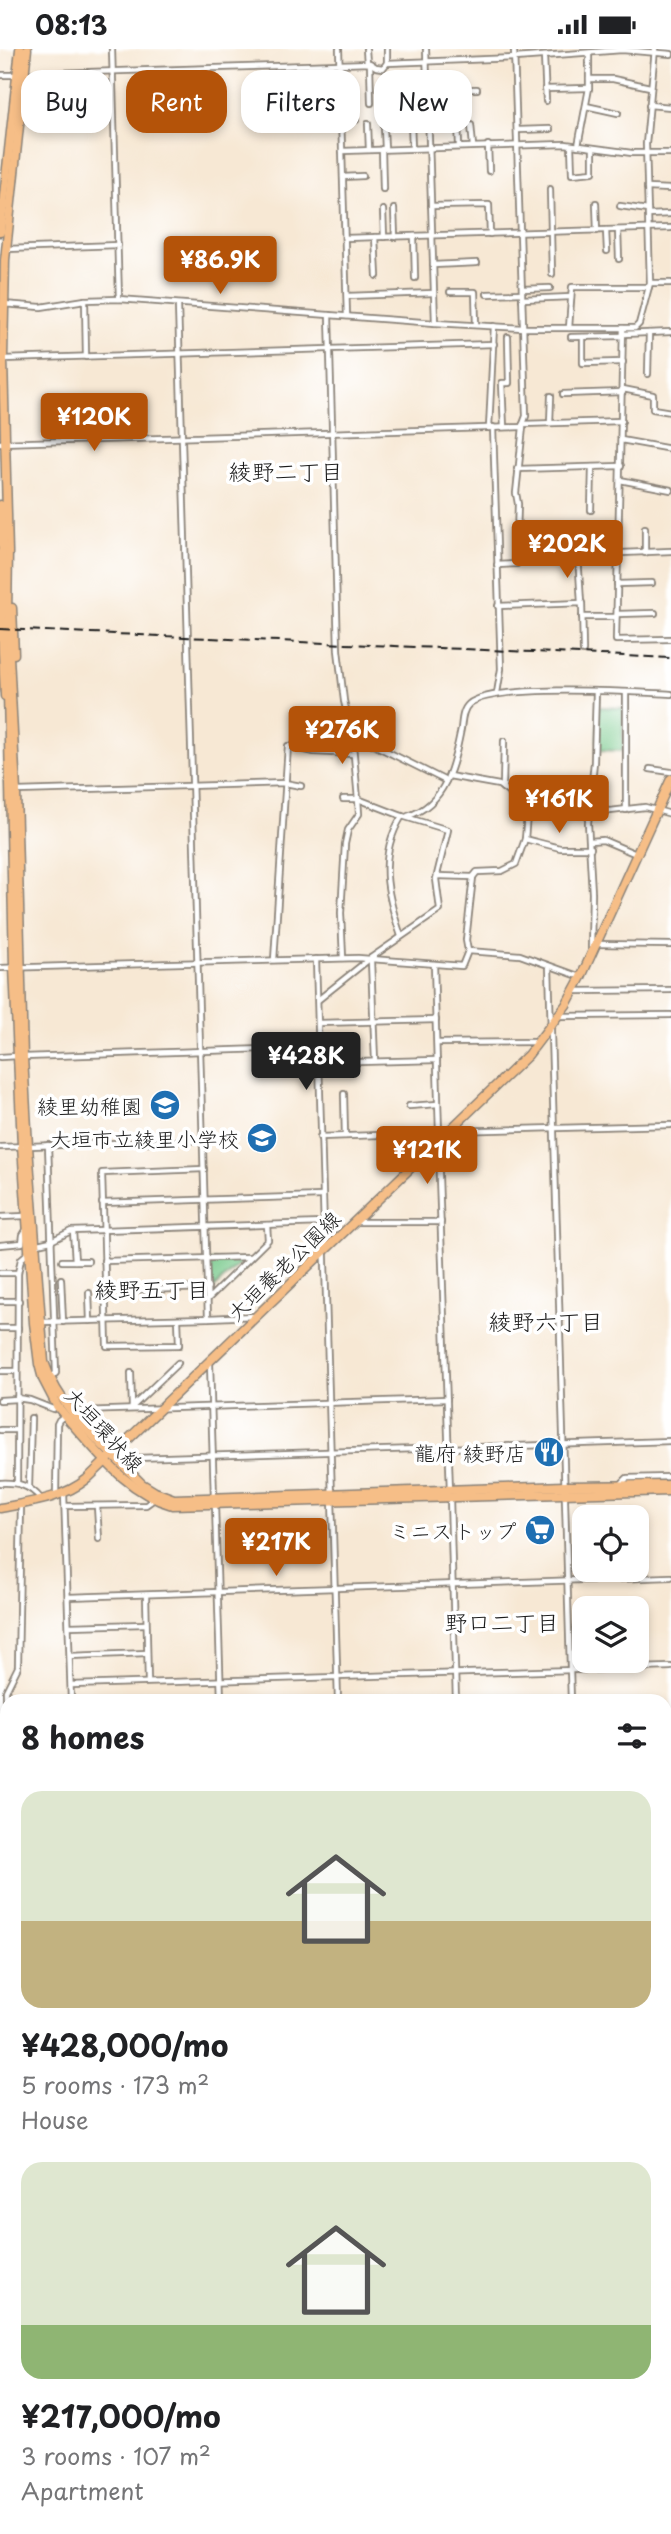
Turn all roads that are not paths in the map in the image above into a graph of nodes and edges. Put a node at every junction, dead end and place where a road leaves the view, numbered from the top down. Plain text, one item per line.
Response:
1 (20, 49) edge
2 (27, 49) edge
3 (112, 49) edge
4 (339, 49) edge
5 (366, 49) edge
6 (387, 49) edge
7 (426, 49) edge
8 (514, 49) edge
9 (655, 51) edge
10 (571, 52) edge
11 (668, 52) edge
12 (589, 53) junction
13 (544, 56) junction
14 (514, 58) junction
15 (427, 61) junction
16 (369, 63) junction
17 (387, 63) junction
18 (339, 64) junction
19 (22, 70) edge
20 (23, 70) edge
21 (339, 70) edge
22 (427, 70) edge
23 (113, 71) junction
24 (0, 75) edge
25 (21, 75) edge
26 (589, 79) junction
27 (21, 82) edge
28 (21, 86) edge
29 (650, 87) junction
30 (589, 88) junction
31 (472, 89) edge
32 (477, 89) dead end
33 (545, 89) junction
34 (546, 101) dead end
35 (371, 103) dead end
36 (649, 104) junction
37 (586, 106) junction
38 (671, 107) edge
39 (618, 113) dead end
40 (368, 124) dead end
41 (550, 129) dead end
42 (518, 130) junction
43 (341, 133) edge
44 (384, 133) edge
45 (411, 133) edge
46 (429, 133) edge
47 (458, 133) edge
48 (472, 133) edge
49 (519, 144) junction
50 (488, 145) junction
51 (571, 145) junction
52 (459, 146) junction
53 (473, 146) junction
54 (578, 146) junction
55 (412, 148) junction
56 (429, 148) junction
57 (593, 148) junction
58 (383, 149) junction
59 (369, 150) junction
60 (342, 151) junction
61 (646, 153) junction
62 (671, 153) edge
63 (489, 171) dead end
64 (363, 176) dead end
65 (343, 177) junction
66 (647, 188) junction
67 (383, 189) dead end
68 (550, 189) dead end
69 (671, 189) edge
70 (596, 203) dead end
71 (431, 206) junction
72 (620, 207) dead end
73 (394, 209) dead end
74 (383, 210) dead end
75 (648, 213) junction
76 (671, 214) edge
77 (1, 215) edge
78 (671, 228) edge
79 (648, 229) junction
80 (606, 230) junction
81 (618, 230) junction
82 (597, 231) junction
83 (0, 232) edge
84 (520, 233) junction
85 (551, 233) junction
86 (489, 234) junction
87 (432, 235) junction
88 (414, 236) junction
89 (375, 237) junction
90 (384, 237) junction
91 (395, 237) junction
92 (345, 238) junction
93 (118, 245) junction
94 (6, 249) junction
95 (607, 251) dead end
96 (620, 259) dead end
97 (477, 263) dead end
98 (433, 265) junction
99 (552, 274) dead end
100 (377, 276) dead end
101 (415, 278) dead end
102 (671, 283) edge
103 (650, 285) junction
104 (550, 288) dead end
105 (450, 292) dead end
106 (434, 293) junction
107 (487, 294) dead end
108 (522, 294) junction
109 (347, 296) junction
110 (571, 297) junction
111 (119, 299) junction
112 (85, 300) junction
113 (1, 304) edge
114 (178, 305) junction
115 (329, 316) junction
116 (347, 316) junction
117 (435, 323) junction
118 (476, 325) junction
119 (494, 326) junction
120 (523, 328) junction
121 (569, 328) junction
122 (623, 333) junction
123 (649, 333) junction
124 (671, 333) edge
125 (508, 337) dead end
126 (571, 337) dead end
127 (583, 337) junction
128 (494, 344) junction
129 (330, 349) junction
130 (179, 354) junction
131 (86, 357) junction
132 (3, 359) junction
133 (623, 362) junction
134 (648, 374) dead end
135 (623, 390) junction
136 (563, 394) dead end
137 (551, 396) dead end
138 (671, 412) edge
139 (622, 421) junction
140 (550, 423) junction
141 (523, 425) junction
142 (503, 427) junction
143 (491, 428) junction
144 (331, 433) junction
145 (181, 437) junction
146 (621, 440) junction
147 (3, 443) edge
148 (671, 449) edge
149 (621, 466) junction
150 (592, 467) junction
151 (517, 469) junction
152 (620, 480) junction
153 (671, 490) edge
154 (0, 505) edge
155 (591, 510) dead end
156 (645, 527) dead end
157 (582, 529) dead end
158 (671, 551) edge
159 (5, 552) junction
160 (645, 552) junction
161 (618, 554) junction
162 (580, 555) junction
163 (520, 559) junction
164 (497, 565) junction
165 (652, 583) dead end
166 (617, 584) junction
167 (582, 603) junction
168 (498, 606) junction
169 (655, 613) dead end
170 (617, 615) junction
171 (582, 617) junction
172 (671, 639) edge
173 (583, 651) dead end
174 (596, 691) junction
175 (626, 692) junction
176 (497, 693) junction
177 (671, 694) edge
178 (10, 702) junction
179 (352, 734) junction
180 (505, 741) dead end
181 (353, 754) junction
182 (650, 769) dead end
183 (671, 772) edge
184 (447, 778) junction
185 (671, 779) edge
186 (285, 783) junction
187 (191, 785) junction
188 (301, 786) dead end
189 (502, 789) junction
190 (8, 791) edge
191 (343, 799) dead end
192 (358, 799) junction
193 (528, 803) junction
194 (588, 810) junction
195 (626, 810) junction
196 (657, 810) junction
197 (671, 814) edge
198 (405, 816) junction
199 (526, 839) junction
200 (590, 841) junction
201 (591, 848) junction
202 (637, 855) junction
203 (438, 876) junction
204 (472, 877) junction
205 (401, 936) junction
206 (597, 944) junction
207 (671, 945) edge
208 (468, 951) junction
209 (592, 954) junction
210 (343, 958) junction
211 (316, 959) junction
212 (274, 960) junction
213 (370, 960) junction
214 (198, 962) junction
215 (434, 964) junction
216 (548, 966) junction
217 (18, 967) junction
218 (0, 968) edge
219 (581, 977) junction
220 (671, 989) edge
221 (574, 991) junction
222 (318, 1000) junction
223 (671, 1015) edge
224 (558, 1016) junction
225 (436, 1020) junction
226 (372, 1021) junction
227 (319, 1023) junction
228 (549, 1029) junction
229 (539, 1042) junction
230 (437, 1043) junction
231 (320, 1047) junction
232 (201, 1051) junction
233 (20, 1056) junction
234 (0, 1057) edge
235 (437, 1060) junction
236 (374, 1061) junction
237 (320, 1063) junction
238 (344, 1094) dead end
239 (438, 1104) junction
240 (409, 1106) dead end
241 (671, 1125) edge
242 (554, 1129) junction
243 (320, 1136) junction
244 (345, 1136) junction
245 (442, 1136) junction
246 (204, 1140) junction
247 (48, 1145) junction
248 (24, 1146) junction
249 (0, 1147) edge
250 (204, 1169) junction
251 (322, 1196) junction
252 (205, 1199) junction
253 (102, 1203) junction
254 (26, 1216) junction
255 (0, 1217) edge
256 (353, 1222) junction
257 (441, 1222) junction
258 (323, 1223) junction
259 (267, 1226) junction
260 (206, 1227) junction
261 (27, 1229) junction
262 (73, 1231) junction
263 (103, 1231) junction
264 (324, 1231) junction
265 (338, 1237) junction
266 (51, 1241) junction
267 (0, 1245) edge
268 (31, 1248) junction
269 (325, 1250) junction
270 (250, 1257) junction
271 (207, 1258) junction
272 (62, 1261) dead end
273 (75, 1261) junction
274 (88, 1261) dead end
275 (104, 1261) junction
276 (0, 1273) edge
277 (18, 1273) junction
278 (61, 1279) dead end
279 (208, 1288) junction
280 (105, 1291) junction
281 (89, 1293) dead end
282 (208, 1299) junction
283 (0, 1301) edge
284 (19, 1301) junction
285 (255, 1316) junction
286 (208, 1318) junction
287 (178, 1319) junction
288 (90, 1321) junction
289 (106, 1321) junction
290 (41, 1322) junction
291 (54, 1322) junction
292 (62, 1322) junction
293 (0, 1328) edge
294 (18, 1328) junction
295 (210, 1360) junction
296 (178, 1363) dead end
297 (0, 1371) edge
298 (17, 1371) junction
299 (131, 1373) dead end
300 (50, 1379) junction
301 (17, 1399) junction
302 (447, 1399) junction
303 (0, 1400) edge
304 (331, 1403) junction
305 (213, 1407) junction
306 (132, 1408) junction
307 (53, 1409) dead end
308 (161, 1409) junction
309 (81, 1411) dead end
310 (65, 1415) junction
311 (31, 1418) dead end
312 (0, 1430) edge
313 (16, 1430) junction
314 (671, 1441) edge
315 (563, 1444) junction
316 (448, 1448) junction
317 (331, 1451) junction
318 (113, 1454) junction
319 (214, 1455) junction
320 (135, 1458) dead end
321 (106, 1461) junction
322 (17, 1482) junction
323 (0, 1483) edge
324 (669, 1486) edge
325 (29, 1488) junction
326 (564, 1490) junction
327 (450, 1494) junction
328 (60, 1495) junction
329 (332, 1498) junction
330 (41, 1500) junction
331 (153, 1500) junction
332 (215, 1502) junction
333 (21, 1504) junction
334 (65, 1506) junction
335 (97, 1506) junction
336 (0, 1508) edge
337 (99, 1539) dead end
338 (671, 1577) edge
339 (568, 1581) junction
340 (452, 1585) junction
341 (335, 1589) junction
342 (218, 1592) junction
343 (146, 1595) junction
344 (68, 1597) junction
345 (146, 1624) junction
346 (69, 1626) junction
347 (147, 1653) junction
348 (70, 1655) junction
349 (671, 1667) edge
350 (570, 1669) junction
351 (456, 1673) junction
352 (338, 1677) junction
353 (220, 1680) junction
354 (148, 1682) junction
355 (71, 1685) junction
356 (6, 1694) edge
357 (71, 1694) edge
358 (221, 1694) edge
359 (338, 1694) edge
360 (456, 1694) edge
361 (571, 1694) edge

1 - 19 main road, 大垣環状線
2 - 20 main road, 大垣環状線
3 - 23 street
4 - 18 street
5 - 16 street
6 - 17 street
7 - 15 street
8 - 14 street
9 - 11 street
9 - 12 street
9 - 29 street
10 - 12 street
10 - 13 street
12 - 26 street
13 - 14 street
13 - 33 street
14 - 15 street
14 - 42 street
15 - 17 street
15 - 22 street
16 - 17 street
16 - 18 street
16 - 35 street
18 - 21 street
18 - 23 street
23 - 93 street
24 - 25 street
26 - 29 street
26 - 30 street
27 - 77 main road, 大垣環状線
28 - 94 main road, 大垣環状線
29 - 36 street
30 - 33 street
30 - 37 street
31 - 32 street
33 - 34 street
36 - 38 street
36 - 61 street
37 - 39 street
37 - 54 street
40 - 59 street
41 - 42 street
42 - 49 street
43 - 60 street
44 - 58 street
45 - 55 street
46 - 56 street
47 - 52 street
48 - 53 street
49 - 50 street
49 - 51 street
49 - 84 street
50 - 53 street
50 - 63 street
51 - 54 street
51 - 57 street
52 - 53 street
52 - 56 street
54 - 57 street
55 - 56 street
55 - 58 street
56 - 71 street
57 - 61 street
58 - 59 street
58 - 67 street
59 - 60 street
60 - 65 street
61 - 62 street
61 - 66 street
64 - 65 street
65 - 92 street
66 - 69 street
66 - 75 street
68 - 85 street
70 - 82 street
71 - 86 street
71 - 87 street
72 - 75 street
73 - 91 street
74 - 90 street
75 - 76 street
75 - 79 street
77 - 83 main road, 大垣環状線
78 - 79 street
79 - 81 street
79 - 103 street
80 - 81 street
80 - 82 street
80 - 95 street
81 - 96 street
82 - 85 street
84 - 85 street
84 - 86 street
84 - 108 street
85 - 99 street
86 - 87 street
87 - 88 street
87 - 98 street
88 - 91 street
88 - 101 street
89 - 90 street
89 - 92 street
89 - 100 street
90 - 91 street
92 - 109 street
93 - 94 street
93 - 111 street
94 - 113 main road, 大垣環状線
97 - 98 street
98 - 106 street
102 - 103 street
103 - 110 street
103 - 122 street
104 - 108 street
105 - 118 street
106 - 109 street
106 - 117 street
107 - 108 street
108 - 110 street
108 - 120 street
109 - 116 street
110 - 121 street
111 - 112 street
111 - 114 street
112 - 113 street
112 - 131 street
113 - 132 main road, 大垣環状線
114 - 115 street
114 - 130 street
115 - 116 street
115 - 129 street
116 - 117 street
117 - 118 street
118 - 119 street
119 - 120 street
119 - 128 street
120 - 121 street
120 - 141 street
121 - 122 street
122 - 123 street
122 - 127 street
122 - 133 street
123 - 124 street
123 - 134 street
125 - 142 street
126 - 127 street
127 - 133 street
128 - 129 street
128 - 143 street
129 - 130 street
129 - 144 street
130 - 131 street
130 - 145 street
131 - 132 street
132 - 147 main road, 大垣環状線
133 - 135 street
135 - 136 street
135 - 138 street
135 - 139 street
137 - 140 street
139 - 140 street
139 - 146 street
140 - 141 street
141 - 142 street
141 - 151 street
142 - 143 street
143 - 144 street
143 - 164 street
144 - 145 street
144 - 179 street
145 - 147 street
145 - 187 street
146 - 148 street
146 - 149 street
147 - 159 main road, 大垣環状線
149 - 150 street
149 - 152 street
150 - 151 street
150 - 155 street
151 - 163 street
152 - 153 street
152 - 161 street
154 - 159 main road, 大垣環状線
156 - 160 street
157 - 162 street
158 - 160 street
159 - 178 main road, 大垣環状線
159 - 178 main road
160 - 161 street
161 - 162 street
161 - 166 street
162 - 163 street
162 - 167 street
163 - 164 street
164 - 168 street
165 - 166 street
166 - 170 street
167 - 168 street
167 - 171 street
168 - 176 street
169 - 170 street
170 - 171 street
170 - 172 street
171 - 173 street
174 - 175 street
174 - 176 street
174 - 194 street
175 - 177 street
175 - 195 street
176 - 184 street
178 - 190 main road, 大垣環状線
179 - 181 street
179 - 184 street
180 - 189 street
181 - 186 street
181 - 192 street
182 - 183 street
184 - 189 street
184 - 198 street
185 - 196 main road, 大垣養老公園線
186 - 187 street
186 - 188 street
186 - 212 street
187 - 190 street
187 - 214 street
189 - 193 street
190 - 217 main road, 大垣環状線
191 - 192 street
192 - 198 street
192 - 210 street
193 - 194 street
193 - 199 street
194 - 195 street
194 - 200 street
195 - 196 street
196 - 197 street
196 - 202 main road, 大垣養老公園線
198 - 203 street
198 - 205 street
199 - 201 street
199 - 204 street
200 - 201 street
200 - 202 street
201 - 209 street
202 - 206 main road, 大垣養老公園線
203 - 204 street
203 - 205 street
204 - 208 street
205 - 213 street
206 - 207 street
206 - 209 main road, 大垣養老公園線
208 - 215 street
208 - 216 street
209 - 219 main road, 大垣養老公園線
210 - 211 street
210 - 213 street
211 - 212 street
211 - 222 street
212 - 214 street
213 - 215 street
213 - 222 street
213 - 226 street
214 - 217 street
214 - 232 street
215 - 225 street
216 - 219 street
216 - 228 street
217 - 218 street
217 - 233 main road, 大垣環状線
219 - 221 main road, 大垣養老公園線
220 - 221 street
221 - 224 main road, 大垣養老公園線
222 - 227 street
223 - 224 street
224 - 228 main road, 大垣養老公園線
225 - 226 street
225 - 230 street
226 - 227 street
226 - 236 street
227 - 231 street
228 - 229 main road, 大垣養老公園線
228 - 242 street
229 - 230 street
229 - 245 main road, 大垣養老公園線
230 - 235 street
231 - 232 street
231 - 237 street
232 - 233 street
232 - 246 street
233 - 234 street
233 - 248 main road, 大垣環状線
235 - 236 street
235 - 239 street
236 - 237 street
237 - 243 street
238 - 244 street
239 - 240 street
239 - 245 street
241 - 242 street
242 - 245 street
242 - 315 street
243 - 244 street
243 - 251 street
244 - 245 street
245 - 256 main road, 大垣養老公園線
245 - 257 street
246 - 247 street
246 - 250 street
247 - 248 street
247 - 266 street
248 - 249 street
248 - 254 main road, 大垣環状線
248 - 268 main road, 大垣環状線
250 - 252 street
250 - 253 street
251 - 252 street
251 - 258 street
252 - 253 street
252 - 260 street
253 - 263 street
254 - 255 street
254 - 261 main road, 大垣環状線
256 - 257 street
256 - 265 main road, 大垣養老公園線
257 - 302 street
258 - 259 street
258 - 264 street
259 - 260 street
259 - 270 street
260 - 263 street
260 - 271 street
261 - 267 street
261 - 268 main road, 大垣環状線
262 - 263 street
262 - 266 street
262 - 273 street
263 - 275 street
264 - 265 street
264 - 269 street
265 - 269 main road, 大垣養老公園線
266 - 268 street
266 - 291 street
268 - 277 street
268 - 290 main road, 大垣環状線
268 - 310 main road, 大垣環状線
269 - 285 main road, 大垣養老公園線
269 - 304 street
270 - 271 street
270 - 282 street
271 - 275 street
271 - 279 street
272 - 273 street
273 - 274 street
275 - 280 street
276 - 277 street
277 - 284 street
278 - 292 street
279 - 280 street
279 - 282 street
280 - 289 street
281 - 288 street
282 - 286 street
283 - 284 street
284 - 294 street
285 - 286 street
285 - 295 main road, 大垣養老公園線
286 - 287 street
287 - 289 street
287 - 289 street
288 - 289 street
288 - 292 street
290 - 291 street
290 - 300 main road, 大垣環状線
291 - 292 street
291 - 300 street
293 - 294 street
294 - 298 street
295 - 305 street
295 - 308 main road, 大垣養老公園線
296 - 306 street
297 - 298 street
298 - 301 street
299 - 306 street
300 - 318 main road, 大垣環状線
301 - 303 street
301 - 307 street
301 - 313 street
302 - 304 street
302 - 316 street
304 - 305 street
304 - 317 street
305 - 308 street
305 - 319 street
306 - 308 street
306 - 309 street
308 - 318 main road, 大垣養老公園線
310 - 321 main road, 大垣環状線
310 - 328 street
311 - 325 street
312 - 313 street
313 - 322 street
314 - 315 street
315 - 316 street
315 - 326 street
316 - 317 street
316 - 327 street
317 - 319 street
317 - 329 street
318 - 321 main road, 大垣養老公園線
318 - 332 main road, 大垣環状線
319 - 320 street
319 - 332 street
321 - 328 main road, 大垣養老公園線
321 - 331 main road, 大垣環状線
322 - 323 street
322 - 325 street
324 - 326 main road, 大垣環状線
324 - 326 main road, 大垣環状線
325 - 330 street
326 - 327 main road, 大垣環状線
326 - 339 street
327 - 329 main road, 大垣環状線
327 - 340 street
328 - 330 main road, 大垣養老公園線
328 - 334 street
329 - 332 main road, 大垣環状線
329 - 341 street
330 - 333 main road, 大垣養老公園線
331 - 332 main road, 大垣環状線
331 - 335 street
332 - 342 street
333 - 336 main road, 大垣養老公園線
333 - 356 street
334 - 335 street
334 - 344 street
335 - 337 street
338 - 339 street
339 - 340 street
339 - 350 street
340 - 341 street
340 - 351 street
341 - 342 street
341 - 352 street
342 - 343 street
342 - 353 street
343 - 344 street
343 - 345 street
344 - 346 street
345 - 346 street
345 - 347 street
346 - 348 street
347 - 348 street
347 - 354 street
348 - 355 street
349 - 350 street
350 - 351 street
350 - 361 street
351 - 352 street
351 - 360 street
352 - 353 street
352 - 359 street
353 - 354 street
353 - 358 street
354 - 355 street
355 - 357 street

